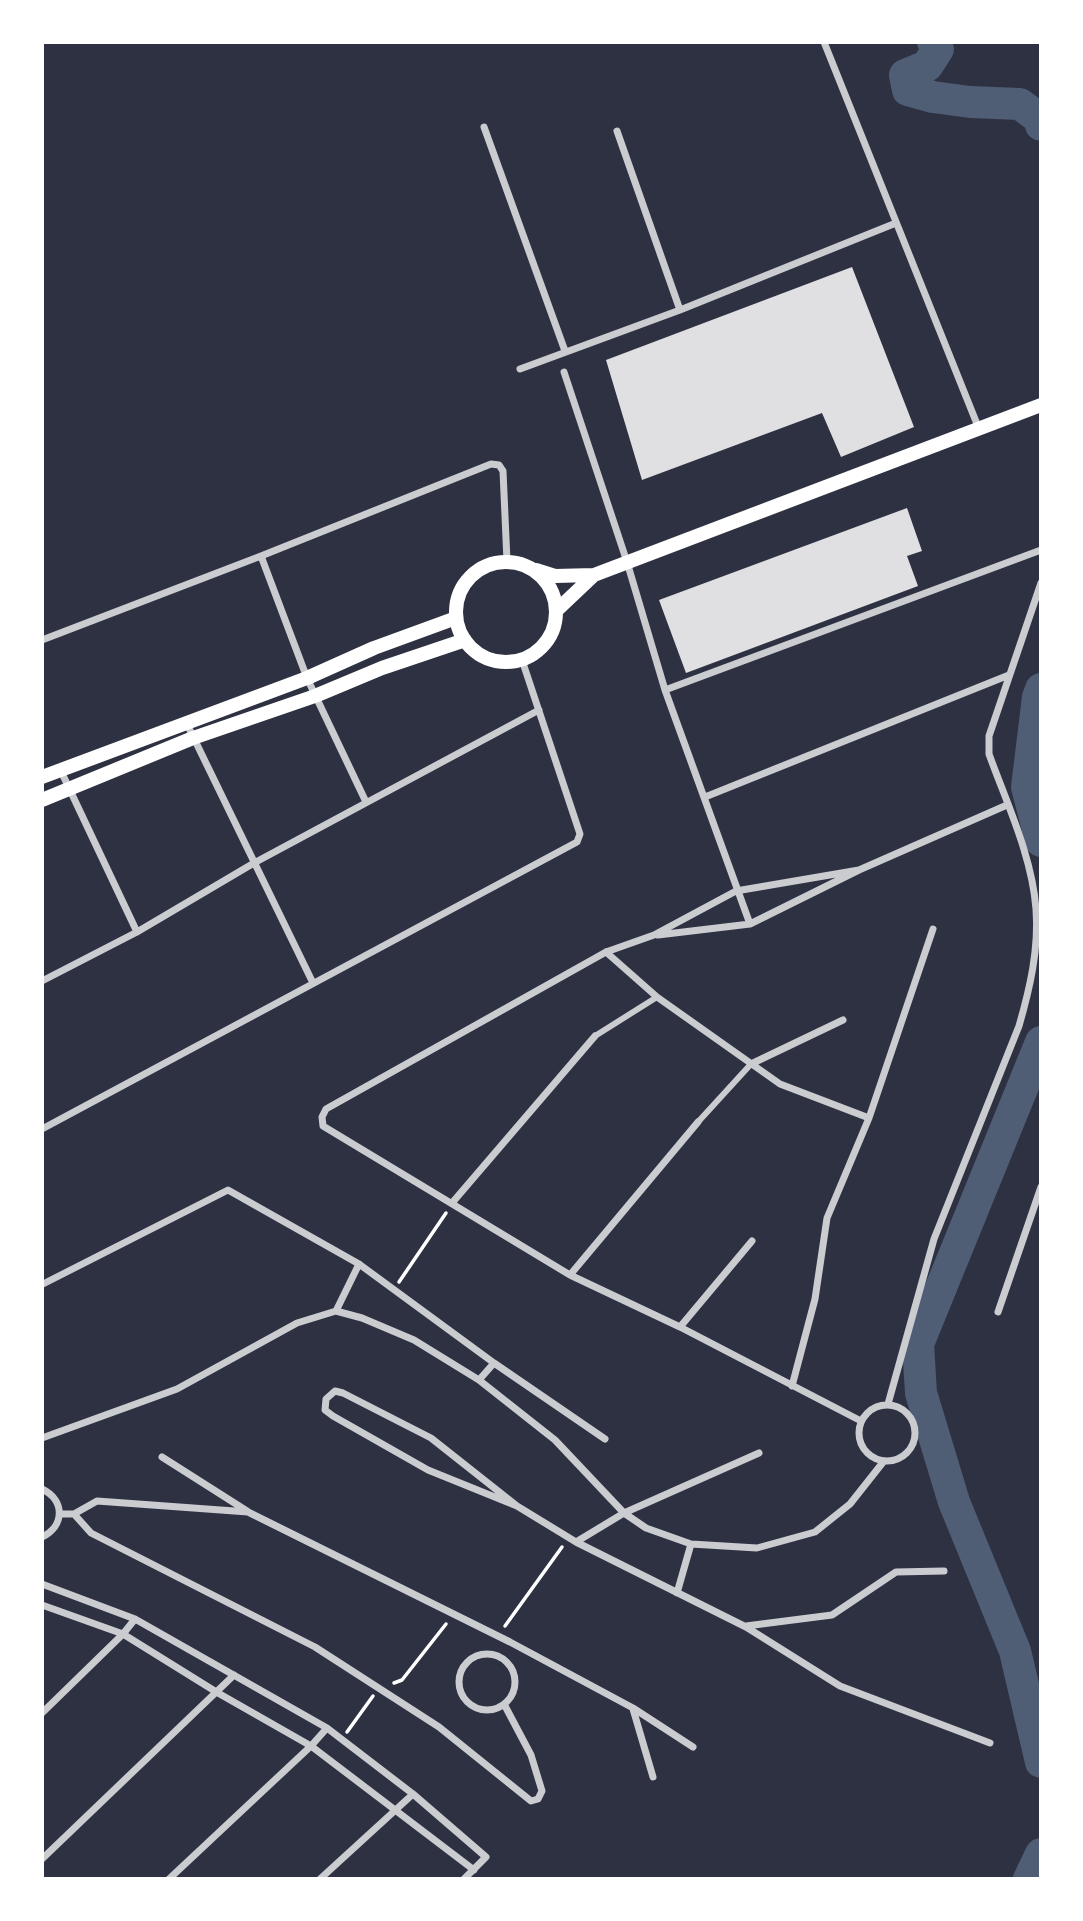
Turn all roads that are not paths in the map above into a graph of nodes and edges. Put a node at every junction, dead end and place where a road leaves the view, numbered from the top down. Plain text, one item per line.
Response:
1 (824, 42) edge
2 (484, 127) dead end
3 (617, 131) dead end
4 (897, 223) junction
5 (680, 310) junction
6 (565, 351) junction
7 (520, 369) dead end
8 (564, 372) dead end
9 (1041, 405) edge
10 (979, 429) junction
11 (1041, 550) edge
12 (261, 556) junction
13 (507, 561) junction
14 (626, 562) junction
15 (536, 570) junction
16 (594, 575) junction
17 (1041, 583) edge
18 (557, 610) junction
19 (456, 618) junction
20 (42, 640) edge
21 (465, 640) junction
22 (374, 648) junction
23 (522, 660) junction
24 (382, 668) junction
25 (1009, 675) junction
26 (307, 678) junction
27 (665, 690) junction
28 (315, 696) junction
29 (539, 710) junction
30 (186, 722) junction
31 (193, 738) junction
32 (60, 769) junction
33 (42, 777) edge
34 (69, 789) junction
35 (705, 797) junction
36 (42, 800) edge
37 (366, 802) junction
38 (1007, 805) junction
39 (254, 863) junction
40 (859, 870) junction
41 (736, 891) junction
42 (750, 924) junction
43 (933, 929) dead end
44 (137, 932) junction
45 (654, 935) junction
46 (606, 952) junction
47 (42, 981) edge
48 (313, 983) junction
49 (657, 997) junction
50 (843, 1020) dead end
51 (595, 1036) joint
52 (751, 1065) junction
53 (869, 1118) junction
54 (698, 1122) joint
55 (42, 1129) edge
56 (1041, 1187) edge
57 (452, 1203) junction
58 (752, 1241) dead end
59 (359, 1264) junction
60 (570, 1275) junction
61 (43, 1283) edge
62 (336, 1311) junction
63 (998, 1311) dead end
64 (680, 1327) junction
65 (494, 1363) junction
66 (479, 1380) junction
67 (792, 1387) junction
68 (888, 1404) junction
69 (861, 1421) junction
70 (42, 1437) edge
71 (605, 1439) dead end
72 (759, 1453) dead end
73 (162, 1457) dead end
74 (884, 1461) junction
75 (42, 1489) edge
76 (517, 1506) junction
77 (248, 1512) junction
78 (624, 1513) junction
79 (60, 1514) junction
80 (74, 1514) junction
81 (42, 1537) edge
82 (572, 1540) junction
83 (691, 1544) junction
84 (944, 1571) dead end
85 (42, 1584) edge
86 (677, 1594) junction
87 (42, 1605) edge
88 (135, 1619) junction
89 (746, 1627) junction
90 (123, 1634) junction
91 (510, 1642) junction
92 (502, 1657) junction
93 (234, 1675) junction
94 (218, 1693) junction
95 (504, 1704) junction
96 (633, 1708) junction
97 (42, 1713) edge
98 (327, 1728) junction
99 (990, 1743) dead end
100 (312, 1746) junction
101 (693, 1746) dead end
102 (653, 1777) dead end
103 (413, 1794) junction
104 (398, 1810) junction
105 (42, 1858) edge
106 (474, 1870) junction
107 (169, 1879) edge
108 (320, 1879) edge
109 (464, 1879) edge

1 - 4 street
2 - 6 street
3 - 5 street
4 - 5 street
4 - 10 street
5 - 6 street
6 - 7 street
8 - 14 street
9 - 10 main road
10 - 14 main road
11 - 27 street
12 - 13 street
12 - 20 street
12 - 26 street
13 - 15 main road
13 - 19 main road
14 - 16 main road
14 - 27 street
15 - 16 main road
15 - 18 main road
16 - 18 main road
17 - 25 street
18 - 23 main road
19 - 21 main road
19 - 22 main road
21 - 23 main road
21 - 24 main road
22 - 24 main road
22 - 26 main road
23 - 29 street
24 - 28 main road
25 - 35 street
25 - 38 street
26 - 28 street
26 - 30 main road
27 - 35 street
28 - 31 main road
28 - 37 street
29 - 37 street
29 - 48 street
30 - 31 street
30 - 32 main road
31 - 34 main road
31 - 39 street
32 - 33 main road
32 - 34 street
34 - 36 main road
34 - 44 street
35 - 41 street
37 - 39 street
38 - 40 street
38 - 68 street
39 - 44 street
39 - 48 street
40 - 41 street
40 - 42 street
41 - 42 street
41 - 45 street
42 - 45 street
43 - 53 street
44 - 47 street
45 - 46 street
46 - 49 street
46 - 57 street
48 - 55 street
49 - 51 street
49 - 52 street
50 - 52 street
51 - 57 street
52 - 53 street
52 - 54 street
53 - 67 street
54 - 60 street
56 - 63 street
57 - 60 street
58 - 64 street
59 - 61 street
59 - 62 street
59 - 65 street
60 - 64 street
62 - 66 street
62 - 70 street
64 - 67 street
65 - 66 street
65 - 71 street
66 - 78 street
67 - 69 street
68 - 69 street
68 - 74 street
69 - 74 street
72 - 78 street
73 - 77 street
74 - 83 street
75 - 79 street
76 - 76 street
76 - 82 street
77 - 80 street
77 - 91 street
78 - 82 street
78 - 83 street
79 - 80 street
79 - 81 street
80 - 95 street
82 - 86 street
83 - 86 street
84 - 89 street
85 - 88 street
86 - 89 street
87 - 90 street
88 - 90 street
88 - 93 street
89 - 99 street
90 - 94 street
90 - 97 street
91 - 92 street
91 - 96 street
92 - 95 street
92 - 95 street
93 - 94 street
93 - 98 street
94 - 100 street
94 - 105 street
96 - 101 street
96 - 102 street
98 - 100 street
98 - 103 street
100 - 104 street
100 - 107 street
103 - 104 street
103 - 106 street
104 - 106 street
104 - 108 street
106 - 109 street

